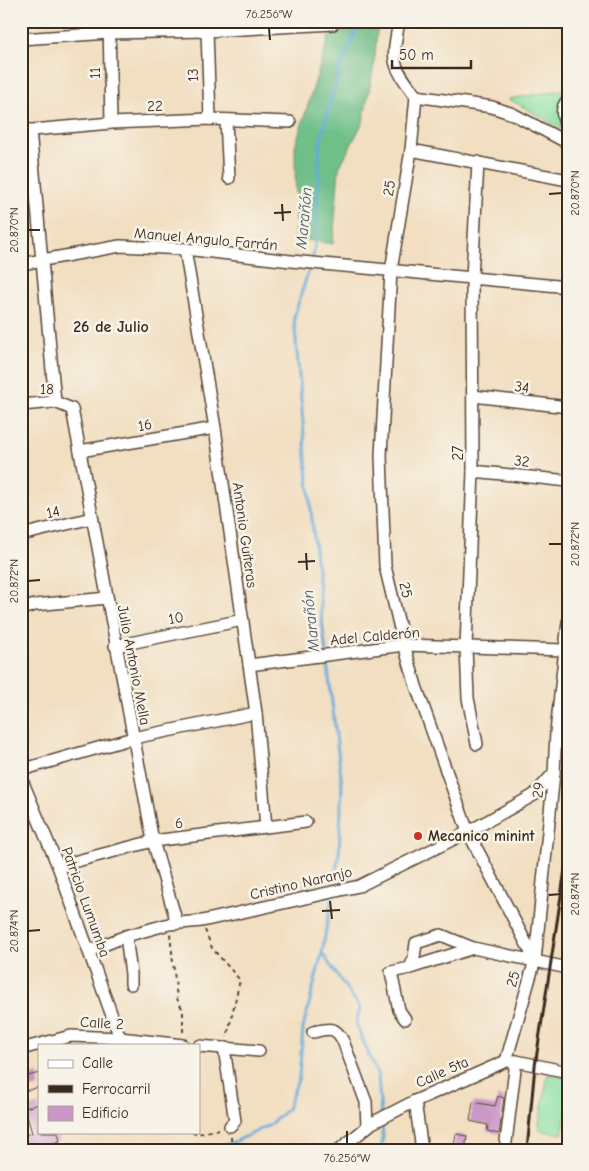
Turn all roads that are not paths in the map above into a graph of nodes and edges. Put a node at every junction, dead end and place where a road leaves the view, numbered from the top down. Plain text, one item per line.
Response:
1 (399, 21) edge
2 (248, 24) edge
3 (333, 24) dead end
4 (109, 27) edge
5 (207, 31) junction
6 (21, 39) edge
7 (416, 96) junction
8 (568, 100) edge
9 (210, 119) junction
10 (226, 120) junction
11 (290, 122) dead end
12 (111, 123) junction
13 (26, 130) edge
14 (568, 132) edge
15 (568, 143) edge
16 (411, 150) junction
17 (478, 162) junction
18 (229, 178) dead end
19 (568, 180) edge
20 (185, 249) junction
21 (43, 259) junction
22 (21, 264) edge
23 (391, 271) junction
24 (472, 278) junction
25 (568, 287) edge
26 (473, 396) junction
27 (55, 402) junction
28 (21, 405) edge
29 (568, 407) edge
30 (72, 409) joint
31 (214, 428) junction
32 (80, 451) junction
33 (473, 471) junction
34 (568, 481) edge
35 (92, 518) junction
36 (21, 535) edge
37 (107, 598) junction
38 (21, 609) edge
39 (243, 620) junction
40 (568, 622) edge
41 (404, 645) junction
42 (116, 646) junction
43 (466, 647) junction
44 (564, 650) junction
45 (249, 666) junction
46 (256, 713) junction
47 (133, 738) junction
48 (477, 744) dead end
49 (21, 770) edge
50 (554, 772) junction
51 (21, 778) edge
52 (306, 822) dead end
53 (266, 827) junction
54 (468, 832) junction
55 (153, 841) junction
56 (58, 866) junction
57 (173, 924) junction
58 (126, 936) junction
59 (472, 948) junction
60 (89, 951) junction
61 (534, 960) junction
62 (410, 968) junction
63 (568, 968) edge
64 (131, 984) dead end
65 (405, 1018) dead end
66 (313, 1032) dead end
67 (120, 1038) junction
68 (73, 1040) edge
69 (50, 1044) edge
70 (175, 1044) edge
71 (38, 1046) edge
72 (200, 1046) edge
73 (224, 1048) junction
74 (21, 1049) edge
75 (259, 1052) dead end
76 (511, 1061) junction
77 (568, 1072) edge
78 (415, 1100) junction
79 (370, 1125) junction
80 (230, 1130) road end
81 (339, 1150) edge
82 (422, 1150) edge
83 (505, 1150) edge

1 - 7 street
2 - 3 street
2 - 5 street
4 - 5 street
4 - 6 street
4 - 12 street, 11
5 - 9 street, 13
7 - 15 street
7 - 16 street, 25
8 - 14 street
9 - 10 street, 22
9 - 12 street, 22
10 - 11 street, 22
10 - 18 street
12 - 13 street, 22
13 - 21 street
16 - 17 street
16 - 23 street, 25
17 - 19 street
17 - 24 street, 27
20 - 21 street, Manuel Angulo Farrán
20 - 23 street, Manuel Angulo Farrán
20 - 31 street, Antonio Guiteras
21 - 22 street, Manuel Angulo Farrán
21 - 27 street
23 - 24 street, Manuel Angulo Farrán
23 - 41 street, 25
24 - 25 street, Manuel Angulo Farrán
24 - 26 street, 27
26 - 29 street, 34
26 - 33 street, 27
27 - 28 street, 18
27 - 30 street, 18
30 - 32 street, Julio Antonio Mella
31 - 32 street, 16
31 - 39 street, Antonio Guiteras
32 - 35 street, Julio Antonio Mella
33 - 34 street, 32
33 - 43 street, 27
35 - 36 street, 14
35 - 37 street, Julio Antonio Mella
37 - 38 street
37 - 42 street, Julio Antonio Mella
39 - 42 street, 10
39 - 45 street, Antonio Guiteras
40 - 44 street, 29
41 - 43 street, Adel Calderón
41 - 45 street, Adel Calderón
41 - 54 street, 25
42 - 47 street, Julio Antonio Mella
43 - 44 street, Adel Calderón
43 - 48 street, 27
44 - 50 street, 29
45 - 46 street, Antonio Guiteras
46 - 47 street
46 - 53 street, Antonio Guiteras
47 - 49 street
47 - 55 street, Julio Antonio Mella
50 - 54 street, Cristino Naranjo
50 - 61 street, 29
51 - 56 street, Patricio Lumumba
52 - 53 street, 6
53 - 55 street, 6
54 - 57 street, Cristino Naranjo
54 - 61 street, 25
55 - 56 street, 6
55 - 57 street, Julio Antonio Mella
56 - 60 street, Patricio Lumumba
57 - 58 street, Cristino Naranjo
58 - 60 street, Cristino Naranjo
58 - 64 street
59 - 61 street
59 - 62 street
59 - 62 street
60 - 67 street, Patricio Lumumba
61 - 63 street
61 - 76 street, 25
62 - 65 street
66 - 79 street
67 - 68 street, Calle 2
67 - 70 street, Calle 2
68 - 69 street, Calle 2
71 - 74 street, Calle 2
72 - 73 street
73 - 75 street
73 - 80 street
76 - 77 street
76 - 78 street, Calle 5ta
76 - 83 street, 25
78 - 79 street, Calle 5ta
78 - 82 street
79 - 81 street, Calle 5ta

